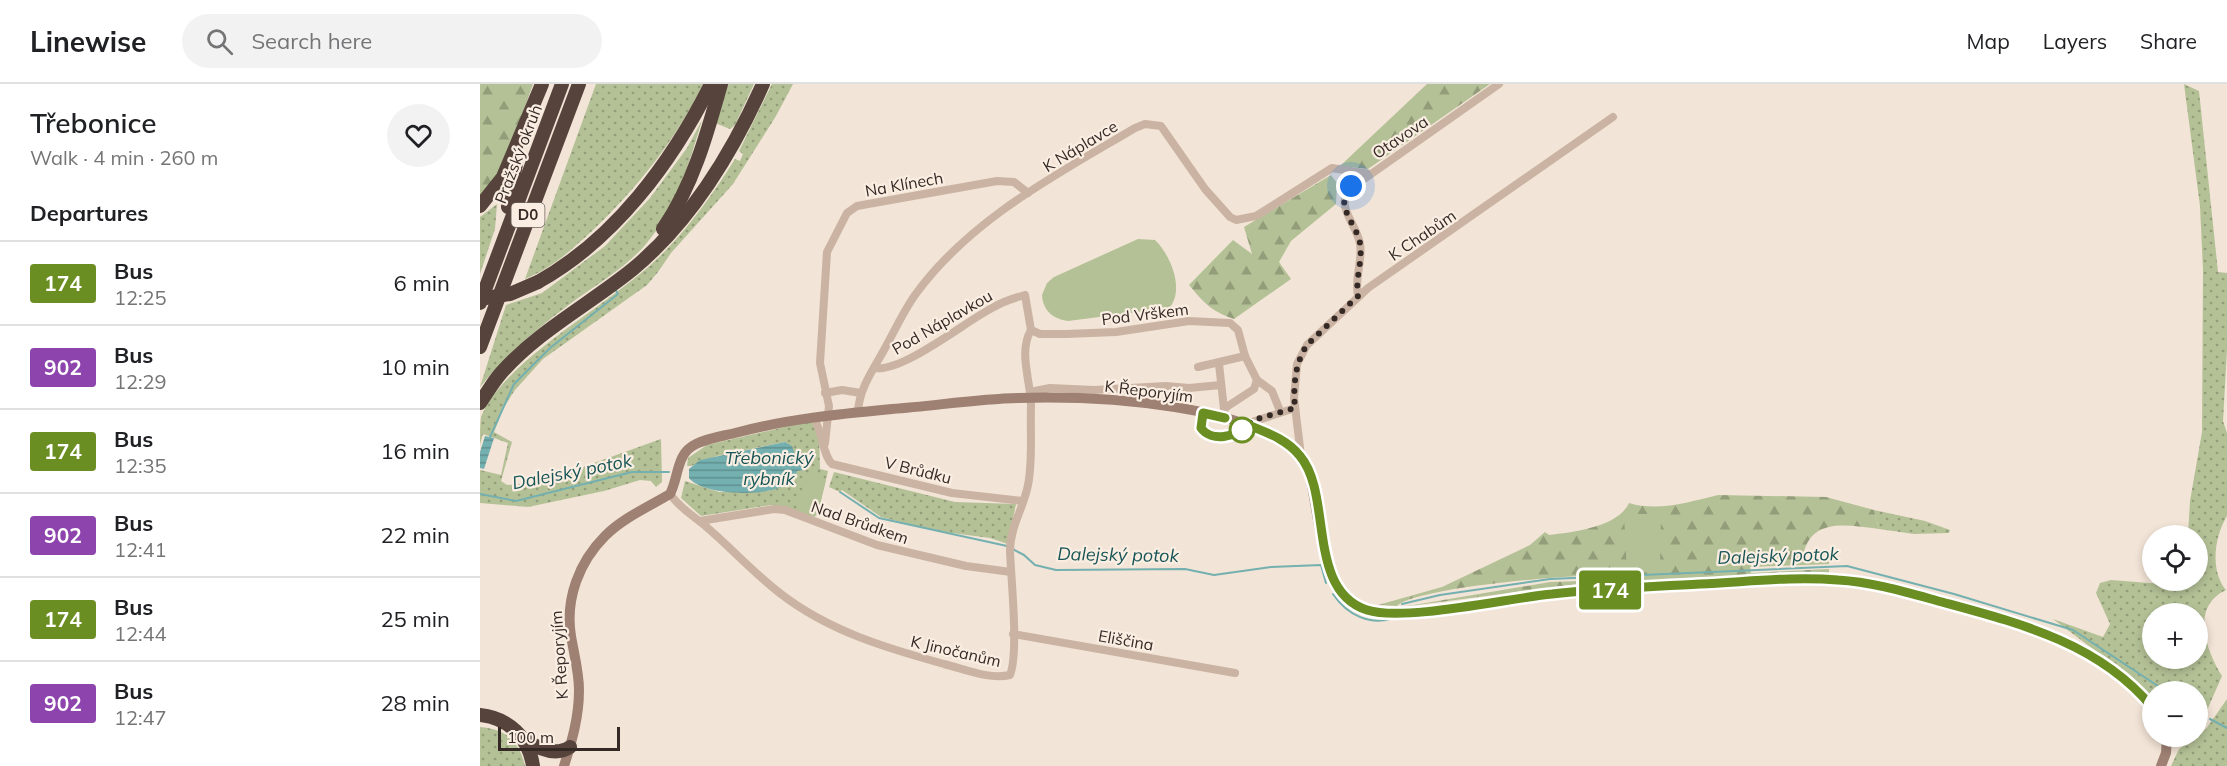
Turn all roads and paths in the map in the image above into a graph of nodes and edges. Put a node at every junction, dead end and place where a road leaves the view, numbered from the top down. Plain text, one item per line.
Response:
1 (543, 84) edge
2 (562, 84) edge
3 (579, 84) edge
4 (711, 84) edge
5 (722, 84) edge
6 (763, 84) edge
7 (1499, 84) edge
8 (1613, 117) dead end
9 (521, 141) junction
10 (1370, 174) junction
11 (1028, 193) junction
12 (480, 206) edge
13 (502, 242) junction
14 (615, 281) junction
15 (1358, 296) junction
16 (480, 301) edge
17 (1031, 330) junction
18 (480, 347) edge
19 (1245, 356) junction
20 (1219, 364) junction
21 (1198, 367) dead end
22 (874, 368) junction
23 (1257, 380) junction
24 (1221, 385) junction
25 (825, 393) junction
26 (861, 393) junction
27 (1030, 395) junction
28 (480, 403) edge
29 (1295, 408) junction
30 (1280, 411) junction
31 (858, 412) junction
32 (1225, 413) junction
33 (829, 415) junction
34 (813, 417) junction
35 (1246, 424) junction
36 (825, 443) junction
37 (1301, 456) junction
38 (670, 494) junction
39 (1023, 501) junction
40 (700, 521) junction
41 (1011, 572) junction
42 (1013, 634) junction
43 (1235, 673) dead end
44 (2142, 696) edge
45 (480, 715) edge
46 (522, 737) junction
47 (570, 747) junction
48 (2166, 747) edge
49 (533, 766) edge
50 (564, 766) edge
51 (2161, 766) edge

1 - 9 highway
2 - 13 highway, Pražský okruh / D0
3 - 18 highway, Pražský okruh / D0
4 - 16 highway, bridge
5 - 14 highway
6 - 14 highway
7 - 10 street, Otavova
8 - 15 street, K Chabům
9 - 12 highway
9 - 13 highway
10 - 11 street, K Náplavce
10 - 15 street, Otavova
11 - 22 street, K Náplavce
11 - 25 street, Na Klínech
13 - 16 highway, Pražský okruh / D0
14 - 28 highway
15 - 29 street, K Chabům
17 - 19 street, Pod Vrškem
17 - 22 street, Pod Náplavkou
17 - 27 street, Pod Náplavkou
19 - 20 street
19 - 23 street, Pod Vrškem
20 - 21 street
20 - 24 street
22 - 26 street, K Náplavce
23 - 30 street, Pod Vrškem
23 - 32 street
24 - 27 street, K Řeporyjím
24 - 32 street
25 - 26 street
25 - 33 street, Na Klínech
26 - 31 street, K Náplavce
27 - 31 street, K Řeporyjím
27 - 32 street, K Řeporyjím
27 - 39 street, K Jinočanům
29 - 30 street
29 - 37 street, K Chabům
30 - 35 street
31 - 33 street, K Řeporyjím
32 - 35 street, K Řeporyjím
33 - 34 street, K Řeporyjím
33 - 36 street
34 - 36 street, V Brůdku
34 - 38 street, K Řeporyjím
35 - 37 street, K Řeporyjím
36 - 39 street, V Brůdku
37 - 44 street
38 - 40 street, K Jinočanům
38 - 47 street, K Řeporyjím
39 - 41 street, K Jinočanům
40 - 41 street, Nad Brůdkem
40 - 42 street, K Jinočanům
41 - 42 street, K Jinočanům
42 - 43 street, Eliščina
45 - 46 highway
46 - 47 highway
46 - 49 highway
47 - 50 street, K Řeporyjím
48 - 51 street

